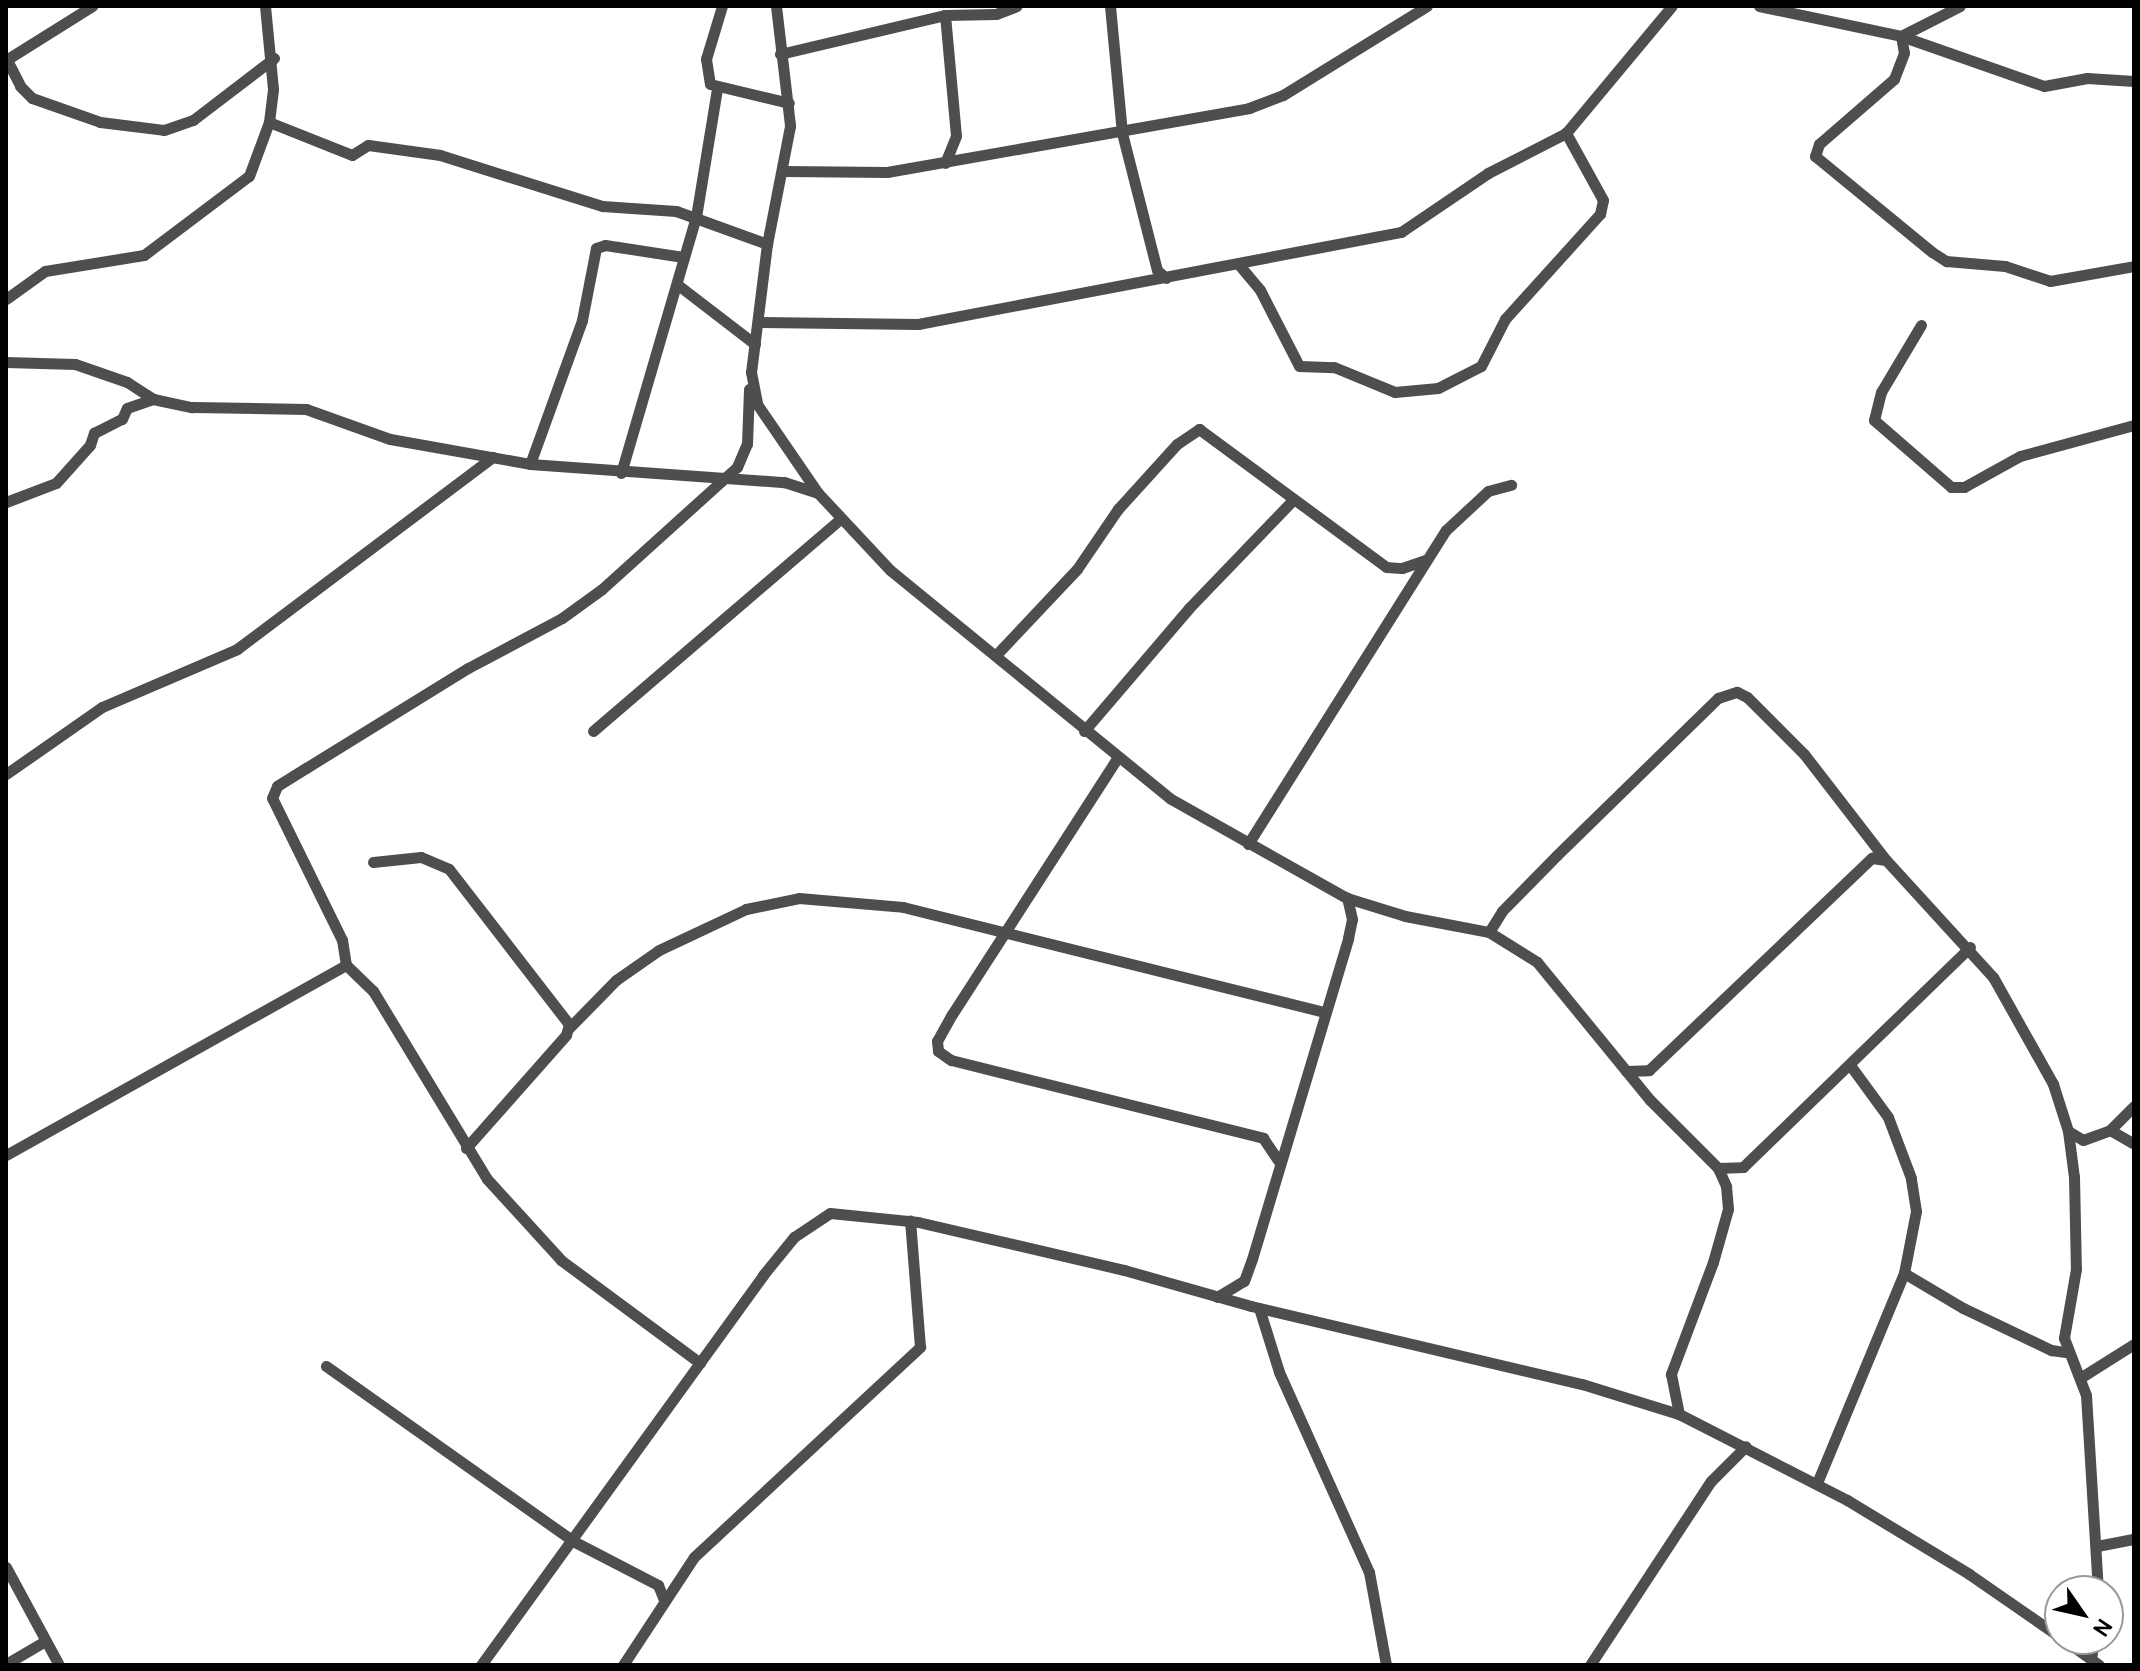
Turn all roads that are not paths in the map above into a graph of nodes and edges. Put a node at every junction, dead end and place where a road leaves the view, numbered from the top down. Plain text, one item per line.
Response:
1 (92, 6) edge
2 (265, 6) edge
3 (722, 6) edge
4 (776, 6) edge
5 (1017, 6) edge
6 (1110, 6) edge
7 (1427, 6) edge
8 (1672, 6) edge
9 (1759, 6) edge
10 (1960, 6) edge
11 (945, 15) junction
12 (1901, 36) junction
13 (780, 54) junction
14 (274, 58) junction
15 (6, 59) edge
16 (2134, 81) edge
17 (717, 89) junction
18 (789, 103) junction
19 (269, 122) junction
20 (1122, 133) junction
21 (1566, 133) junction
22 (945, 163) junction
23 (784, 171) junction
24 (696, 217) junction
25 (767, 244) junction
26 (683, 257) junction
27 (1240, 266) junction
28 (2134, 266) edge
29 (1166, 278) junction
30 (678, 285) junction
31 (6, 299) edge
32 (759, 322) junction
33 (1921, 325) dead end
34 (755, 344) junction
35 (6, 362) edge
36 (750, 384) junction
37 (153, 399) junction
38 (2134, 425) edge
39 (493, 457) junction
40 (530, 464) junction
41 (621, 473) junction
42 (725, 479) junction
43 (1511, 485) dead end
44 (818, 493) junction
45 (1293, 500) junction
46 (6, 502) edge
47 (839, 520) junction
48 (1425, 560) junction
49 (996, 655) junction
50 (593, 731) dead end
51 (1084, 731) junction
52 (1116, 760) junction
53 (6, 774) edge
54 (1248, 844) junction
55 (1886, 860) junction
56 (373, 862) dead end
57 (1347, 898) junction
58 (1369, 906) junction
59 (1352, 919) junction
60 (1489, 932) junction
61 (1002, 933) junction
62 (1970, 947) junction
63 (346, 965) junction
64 (1324, 1012) junction
65 (569, 1028) junction
66 (1850, 1065) junction
67 (1626, 1071) junction
68 (2134, 1106) edge
69 (2110, 1130) junction
70 (2068, 1131) junction
71 (2134, 1144) edge
72 (466, 1148) junction
73 (6, 1155) edge
74 (1278, 1160) junction
75 (1718, 1168) junction
76 (910, 1220) junction
77 (1904, 1273) junction
78 (1244, 1281) junction
79 (1216, 1297) junction
80 (1255, 1307) junction
81 (2134, 1344) edge
82 (2066, 1352) junction
83 (700, 1363) junction
84 (326, 1366) dead end
85 (2080, 1378) junction
86 (1679, 1414) junction
87 (1746, 1446) junction
88 (1817, 1483) junction
89 (2134, 1539) edge
90 (573, 1541) junction
91 (2097, 1546) junction
92 (6, 1567) edge
93 (2098, 1575) edge
94 (664, 1600) junction
95 (2044, 1626) edge
96 (45, 1641) junction
97 (6, 1664) edge
98 (59, 1665) edge
99 (481, 1665) edge
100 (623, 1665) edge
101 (1386, 1665) edge
102 (1590, 1665) edge

1 - 15 street
2 - 14 street
3 - 17 street
4 - 13 street
5 - 11 street
6 - 20 street
7 - 20 street
8 - 21 street
9 - 12 street
10 - 12 street
11 - 13 street
11 - 22 street
12 - 16 street
12 - 28 street
13 - 18 street
14 - 15 street
14 - 19 street
17 - 18 street
17 - 24 street
18 - 23 street
19 - 24 street
19 - 31 street
20 - 22 street
20 - 29 street
21 - 27 street
21 - 27 street
22 - 23 street
23 - 25 street
24 - 25 street
24 - 26 street
25 - 32 street
26 - 30 street
26 - 40 street
27 - 29 street
29 - 32 street
30 - 34 street
30 - 41 street
32 - 34 street
33 - 38 street
34 - 36 street
35 - 37 street
36 - 42 street
36 - 44 street
37 - 39 street
37 - 46 street
39 - 40 street
39 - 53 street
40 - 41 street
41 - 42 street
42 - 44 street
42 - 63 street
43 - 48 street
44 - 47 street
45 - 48 street
45 - 49 street
45 - 51 street
47 - 49 street
47 - 50 street
48 - 54 street
49 - 51 street
51 - 52 street
52 - 54 street
52 - 61 street
54 - 57 street
55 - 60 street
55 - 62 street
55 - 67 street
56 - 65 street
57 - 58 street
57 - 59 street
58 - 59 street
58 - 60 street
59 - 64 street
60 - 67 street
61 - 64 street
61 - 65 street
61 - 74 street
62 - 66 street
62 - 70 street
63 - 72 street
63 - 73 street
64 - 74 street
65 - 72 street
66 - 75 street
66 - 77 street
67 - 75 street
68 - 69 street
69 - 70 street
69 - 71 street
70 - 82 street
72 - 83 street
74 - 78 street
75 - 86 street
76 - 79 street
76 - 83 street
76 - 94 street
77 - 82 street
77 - 88 street
78 - 79 street
78 - 80 street
79 - 80 street
80 - 86 street
80 - 101 street
81 - 85 street
82 - 85 street
83 - 90 street
84 - 90 street
85 - 91 street
86 - 87 street
87 - 88 street
87 - 102 street
88 - 95 street
89 - 91 street
90 - 94 street
90 - 99 street
91 - 93 street
92 - 96 street
94 - 100 street
96 - 97 street
96 - 98 street

